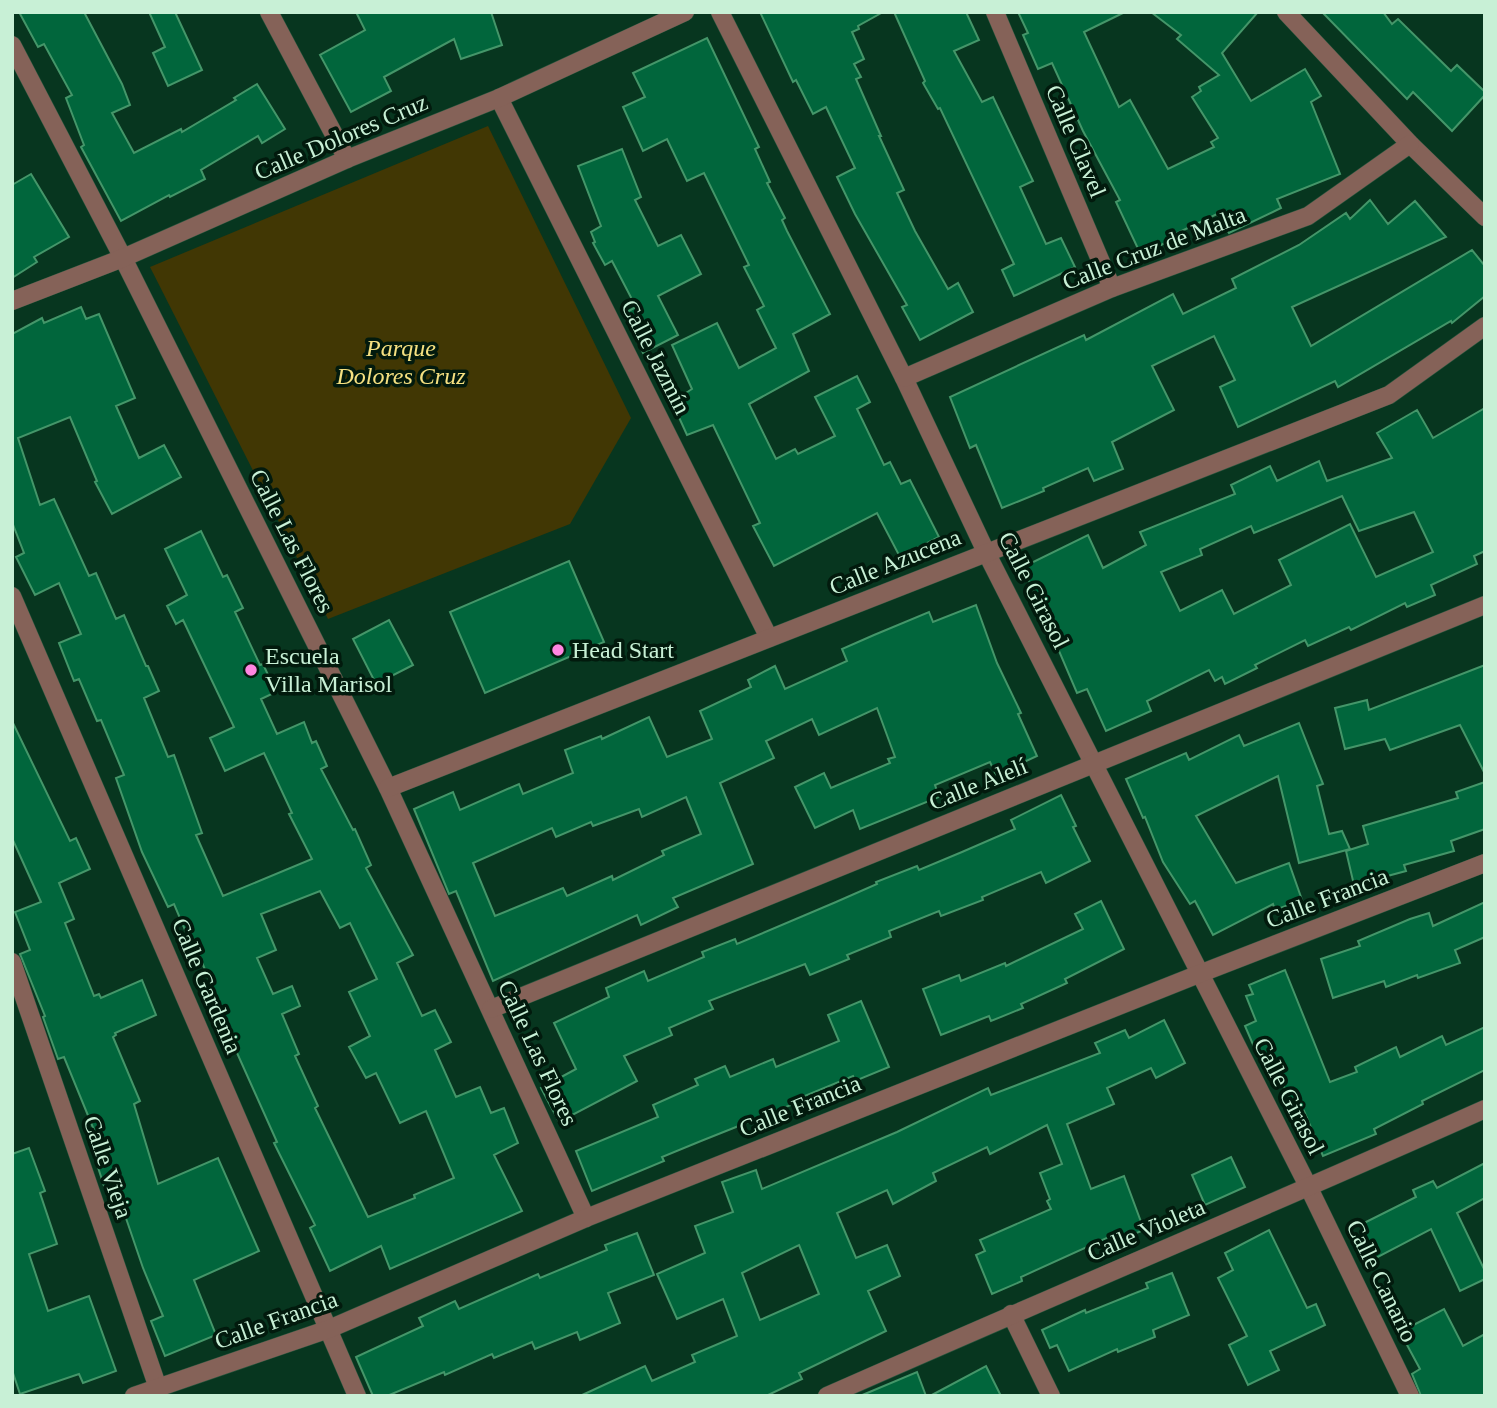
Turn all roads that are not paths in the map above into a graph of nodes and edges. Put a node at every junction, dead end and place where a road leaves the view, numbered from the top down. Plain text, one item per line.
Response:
1 (269, 12) edge
2 (685, 12) edge
3 (720, 12) edge
4 (995, 12) edge
5 (1286, 12) edge
6 (12, 45) edge
7 (499, 98) junction
8 (1410, 144) junction
9 (346, 159) junction
10 (1485, 217) edge
11 (123, 258) junction
12 (1112, 288) junction
13 (12, 301) edge
14 (1485, 327) edge
15 (904, 378) junction
16 (986, 552) junction
17 (12, 596) edge
18 (1485, 606) edge
19 (769, 638) junction
20 (1094, 763) junction
21 (388, 788) junction
22 (1485, 863) edge
23 (12, 962) edge
24 (1199, 974) junction
25 (491, 1009) junction
26 (1485, 1109) edge
27 (1309, 1188) junction
28 (586, 1218) junction
29 (1012, 1314) junction
30 (329, 1329) junction
31 (158, 1388) junction
32 (134, 1396) edge
33 (357, 1396) edge
34 (827, 1396) edge
35 (1051, 1396) edge
36 (1410, 1396) edge

1 - 9 street
2 - 7 street, Calle Dolores Cruz
3 - 15 street, Calle Girasol
4 - 12 street, Calle Clavel
5 - 8 street
6 - 11 street, Calle Las Flores
7 - 9 street, Calle Dolores Cruz
7 - 19 street, Calle Jazmín
8 - 10 street
8 - 12 street, Calle Cruz de Malta
9 - 11 street, Calle Dolores Cruz
11 - 13 street, Calle Dolores Cruz
11 - 21 street, Calle Las Flores
12 - 15 street, Calle Cruz de Malta
14 - 16 street, Calle Azucena
15 - 16 street, Calle Girasol
16 - 19 street, Calle Azucena
16 - 20 street, Calle Girasol
17 - 30 street, Calle Gardenia
18 - 20 street, Calle Alelí
19 - 21 street, Calle Azucena
20 - 24 street, Calle Girasol
20 - 25 street, Calle Alelí
21 - 25 street, Calle Las Flores
22 - 24 street, Calle Francia
23 - 31 street, Calle Vieja
24 - 27 street, Calle Girasol
24 - 28 street, Calle Francia
25 - 28 street, Calle Las Flores
26 - 27 street, Calle Violeta
27 - 29 street, Calle Violeta
27 - 36 street, Calle Canario
28 - 30 street, Calle Francia
29 - 34 street, Calle Violeta
29 - 35 street
30 - 31 street, Calle Francia
30 - 33 street, Calle Gardenia
31 - 32 street, Calle Francia

